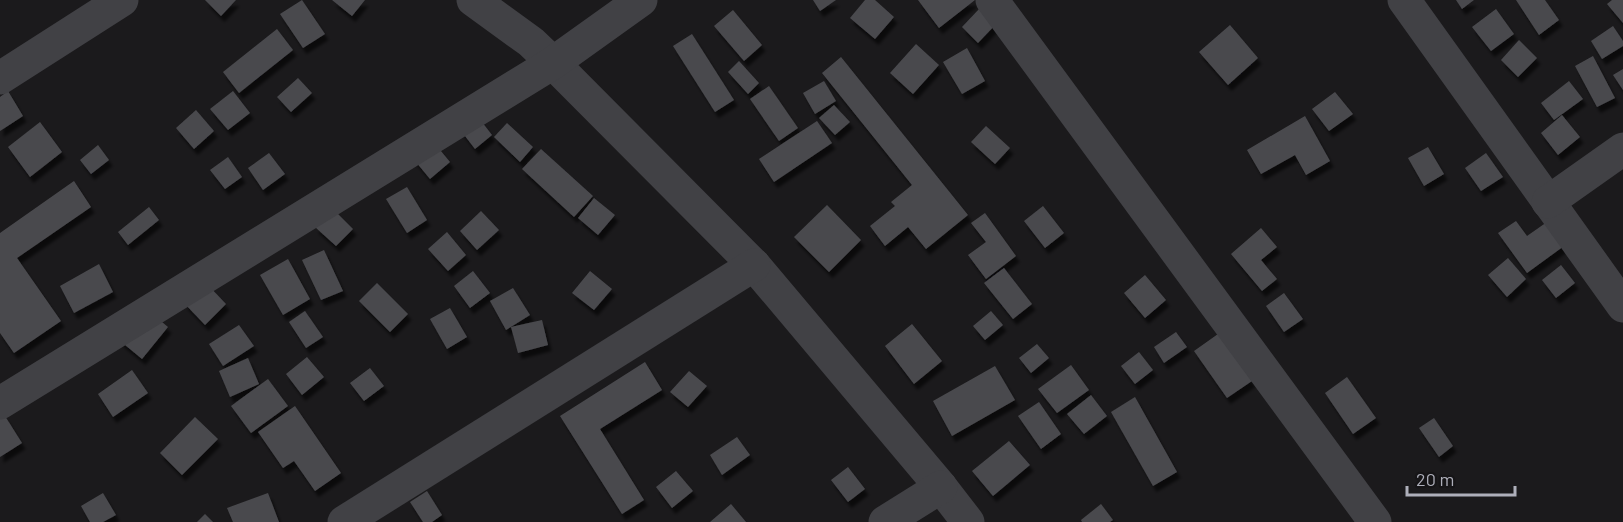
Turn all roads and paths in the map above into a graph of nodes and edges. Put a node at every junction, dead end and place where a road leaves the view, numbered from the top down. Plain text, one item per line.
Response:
1 (122, 0) edge
2 (473, 0) edge
3 (641, 0) edge
4 (992, 0) edge
5 (1404, 0) edge
6 (501, 10) edge
7 (553, 63) junction
8 (0, 78) edge
9 (1623, 149) edge
10 (1548, 202) junction
11 (754, 265) junction
12 (1623, 306) edge
13 (0, 403) edge
14 (941, 487) junction
15 (344, 522) edge
16 (885, 522) edge
17 (968, 522) edge
18 (1375, 522) edge

1 - 8 street
2 - 6 street
3 - 7 street
4 - 18 street
5 - 10 street
6 - 7 street
7 - 11 street
7 - 13 street
9 - 10 street
10 - 12 street
11 - 14 street
11 - 15 street
14 - 16 street
14 - 17 street

